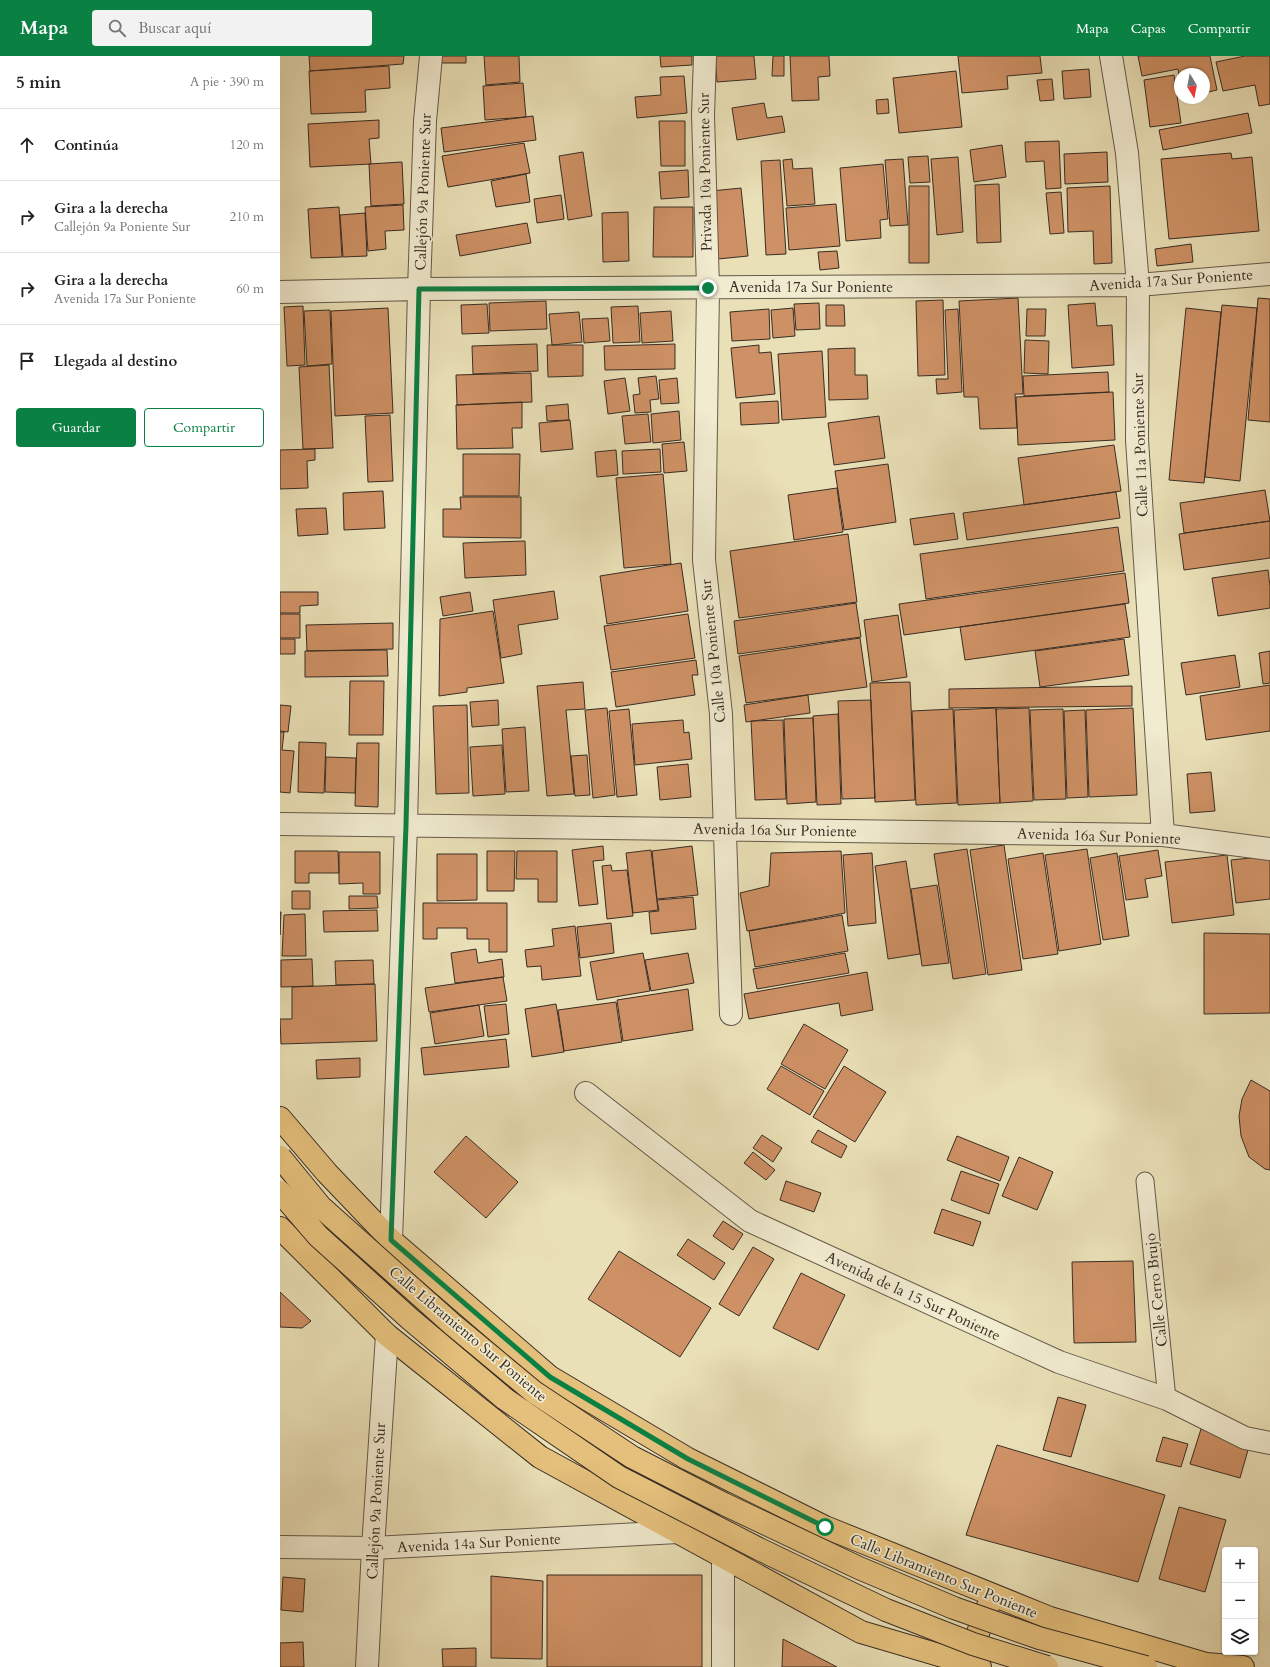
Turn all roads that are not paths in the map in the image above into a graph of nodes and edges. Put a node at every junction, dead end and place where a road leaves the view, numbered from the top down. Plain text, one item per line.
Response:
1 (432, 56) edge
2 (704, 56) edge
3 (1111, 56) edge
4 (1270, 274) edge
5 (1138, 285) junction
6 (708, 288) junction
7 (419, 289) junction
8 (280, 292) edge
9 (280, 824) edge
10 (406, 825) junction
11 (724, 829) junction
12 (1163, 835) junction
13 (1270, 849) edge
14 (731, 1014) dead end
15 (586, 1093) dead end
16 (280, 1118) edge
17 (280, 1157) edge
18 (1145, 1181) dead end
19 (280, 1192) edge
20 (280, 1228) edge
21 (391, 1240) junction
22 (387, 1335) junction
23 (1168, 1399) junction
24 (1270, 1443) edge
25 (678, 1532) junction
26 (280, 1547) edge
27 (373, 1548) junction
28 (723, 1557) junction
29 (992, 1594) junction
30 (1050, 1618) junction
31 (862, 1632) junction
32 (973, 1665) edge
33 (1204, 1665) edge
34 (368, 1667) edge
35 (723, 1667) edge
36 (926, 1667) edge
37 (1048, 1667) edge
38 (1100, 1667) edge
39 (1146, 1667) edge
40 (1243, 1667) edge

1 - 7 street, Callejón 9a Poniente Sur
2 - 6 street, Privada 10a Poniente Sur
3 - 5 street, Calle 11a Poniente Sur
4 - 5 street, Avenida 17a Sur Poniente
5 - 6 street, Avenida 17a Sur Poniente
5 - 12 street, Calle 11a Poniente Sur
6 - 7 street, Avenida 17a Sur Poniente
6 - 11 street, Calle 10a Poniente Sur
7 - 8 street, Avenida 17a Sur Poniente
7 - 10 street, Callejón 9a Poniente Sur
9 - 10 street, Avenida 16a Sur Poniente
10 - 11 street, Avenida 16a Sur Poniente
10 - 21 street, Callejón 9a Poniente Sur
11 - 12 street, Avenida 16a Sur Poniente
11 - 14 street, Calle 10a Poniente Sur
12 - 13 street, Avenida 16a Sur Poniente
15 - 23 street, Avenida de la 15 Sur Poniente
16 - 21 main road, Calle Libramiento Sur Poniente
17 - 39 main road, Calle Libramiento Sur Poniente, bridge
18 - 23 lane, Calle Cerro Brujo
19 - 37 main road, Calle Libramiento Sur Poniente, bridge
20 - 22 main road
21 - 29 main road, Calle Libramiento Sur Poniente
22 - 25 main road
22 - 27 street, Callejón 9a Poniente Sur
23 - 24 street, Avenida de la 15 Sur Poniente
25 - 27 street, Avenida 14a Sur Poniente
25 - 28 main road
26 - 27 street, Avenida 14a Sur Poniente
27 - 34 street, Callejón 9a Poniente Sur
28 - 31 main road
28 - 35 street
29 - 30 main road, Calle Libramiento Sur Poniente
29 - 32 main road
30 - 33 main road, Calle Libramiento Sur Poniente
30 - 38 main road
31 - 32 main road
31 - 36 main road
33 - 40 main road, Calle Libramiento Sur Poniente

